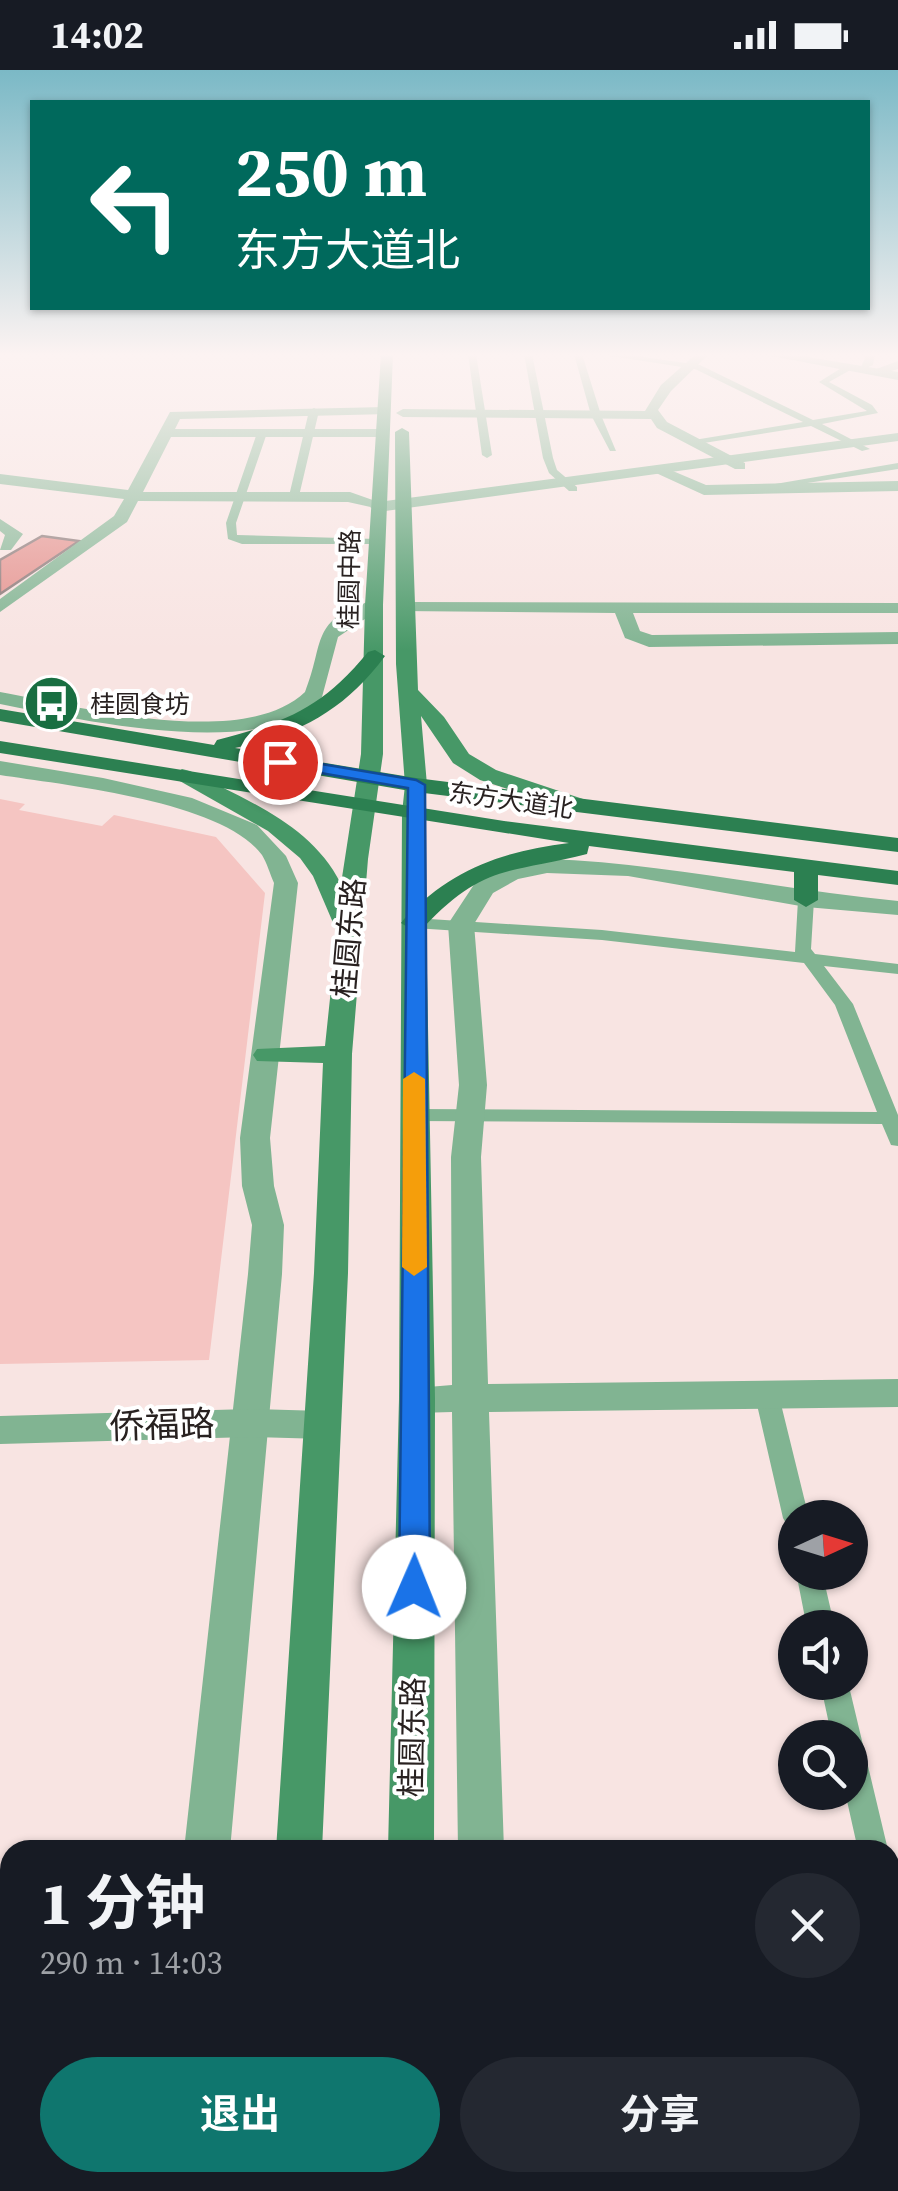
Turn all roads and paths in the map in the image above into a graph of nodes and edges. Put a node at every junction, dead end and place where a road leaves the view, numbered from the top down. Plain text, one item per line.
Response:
1 (153, 453) edge
2 (255, 453) edge
3 (304, 453) edge
4 (380, 453) edge
5 (403, 453) edge
6 (547, 453) edge
7 (715, 453) edge
8 (808, 453) edge
9 (734, 463) junction
10 (898, 466) edge
11 (666, 473) junction
12 (0, 479) edge
13 (898, 486) edge
14 (569, 487) junction
15 (740, 491) junction
16 (133, 495) junction
17 (240, 496) junction
18 (294, 496) junction
19 (378, 507) junction
20 (402, 507) junction
21 (0, 524) edge
22 (377, 542) junction
23 (5, 546) dead end
24 (374, 605) junction
25 (406, 606) junction
26 (0, 607) edge
27 (622, 608) junction
28 (898, 608) edge
29 (898, 638) edge
30 (376, 656) junction
31 (408, 691) junction
32 (0, 698) edge
33 (0, 715) edge
34 (110, 733) junction
35 (0, 747) edge
36 (203, 748) junction
37 (77, 759) junction
38 (0, 768) edge
39 (182, 776) junction
40 (370, 777) junction
41 (415, 799) junction
42 (365, 806) junction
43 (585, 808) junction
44 (898, 845) edge
45 (641, 846) junction
46 (806, 867) junction
47 (898, 878) edge
48 (806, 900) junction
49 (898, 908) edge
50 (414, 922) junction
51 (462, 924) junction
52 (349, 936) junction
53 (806, 959) junction
54 (898, 970) edge
55 (338, 1054) junction
56 (267, 1055) junction
57 (414, 1115) junction
58 (472, 1117) junction
59 (889, 1118) junction
60 (898, 1140) edge
61 (898, 1393) edge
62 (767, 1396) junction
63 (471, 1398) junction
64 (417, 1399) junction
65 (250, 1423) junction
66 (323, 1425) junction
67 (0, 1430) edge
68 (792, 1500) edge
69 (864, 1810) edge
70 (207, 1840) edge
71 (299, 1840) edge
72 (411, 1840) edge
73 (482, 1840) edge
74 (871, 1840) edge

1 - 16 street
2 - 17 lane
3 - 18 lane
4 - 19 main road, 桂圆中路
5 - 20 main road, 桂圆中路
6 - 14 lane
7 - 9 street
8 - 9 street
9 - 11 street
10 - 15 lane
11 - 14 street
11 - 15 street
12 - 16 street
13 - 15 street
14 - 20 street
16 - 17 street
16 - 26 street
17 - 18 street
17 - 22 lane
18 - 19 street
19 - 20 street
19 - 22 main road, 桂圆中路
20 - 25 main road, 桂圆中路
21 - 23 street
22 - 24 main road, 桂圆中路
24 - 30 main road, 桂圆中路
24 - 32 street
25 - 27 street
25 - 31 main road, 桂圆中路
27 - 28 street
27 - 29 street
30 - 36 main road
30 - 40 main road, 桂圆中路
31 - 41 main road, 桂圆中路
31 - 43 main road
33 - 34 main road, 东方大道北
34 - 36 main road, 东方大道北
34 - 37 main road
35 - 37 main road, 东方大道北
36 - 40 main road, 东方大道北
37 - 39 main road, 东方大道北
38 - 56 street
39 - 42 main road, 东方大道北
39 - 52 main road
40 - 41 main road, 东方大道北
40 - 42 main road, 桂圆中路
41 - 42 main road, 东方大道北
41 - 43 main road, 东方大道北
41 - 45 main road, 东方大道北
41 - 50 main road, 桂圆东路
42 - 52 main road, 桂圆东路
43 - 44 main road, 东方大道北
45 - 46 main road, 东方大道北
45 - 50 main road
46 - 47 main road, 东方大道北
46 - 48 main road
48 - 49 street
48 - 51 street
48 - 53 lane
50 - 51 lane
50 - 57 main road, 桂圆东路
51 - 53 lane
51 - 58 street
52 - 55 main road, 桂圆东路
53 - 54 lane
53 - 59 lane
55 - 56 main road
55 - 66 main road, 桂圆东路
56 - 65 street
57 - 58 lane
57 - 64 main road, 桂圆东路
58 - 59 lane
58 - 63 street
59 - 60 lane
61 - 62 street
62 - 63 street
62 - 68 lane
63 - 64 street
63 - 73 street
64 - 72 main road, 桂圆东路
65 - 66 street, 侨福路
65 - 67 street, 侨福路
65 - 70 street
66 - 71 main road, 桂圆东路
69 - 74 lane

